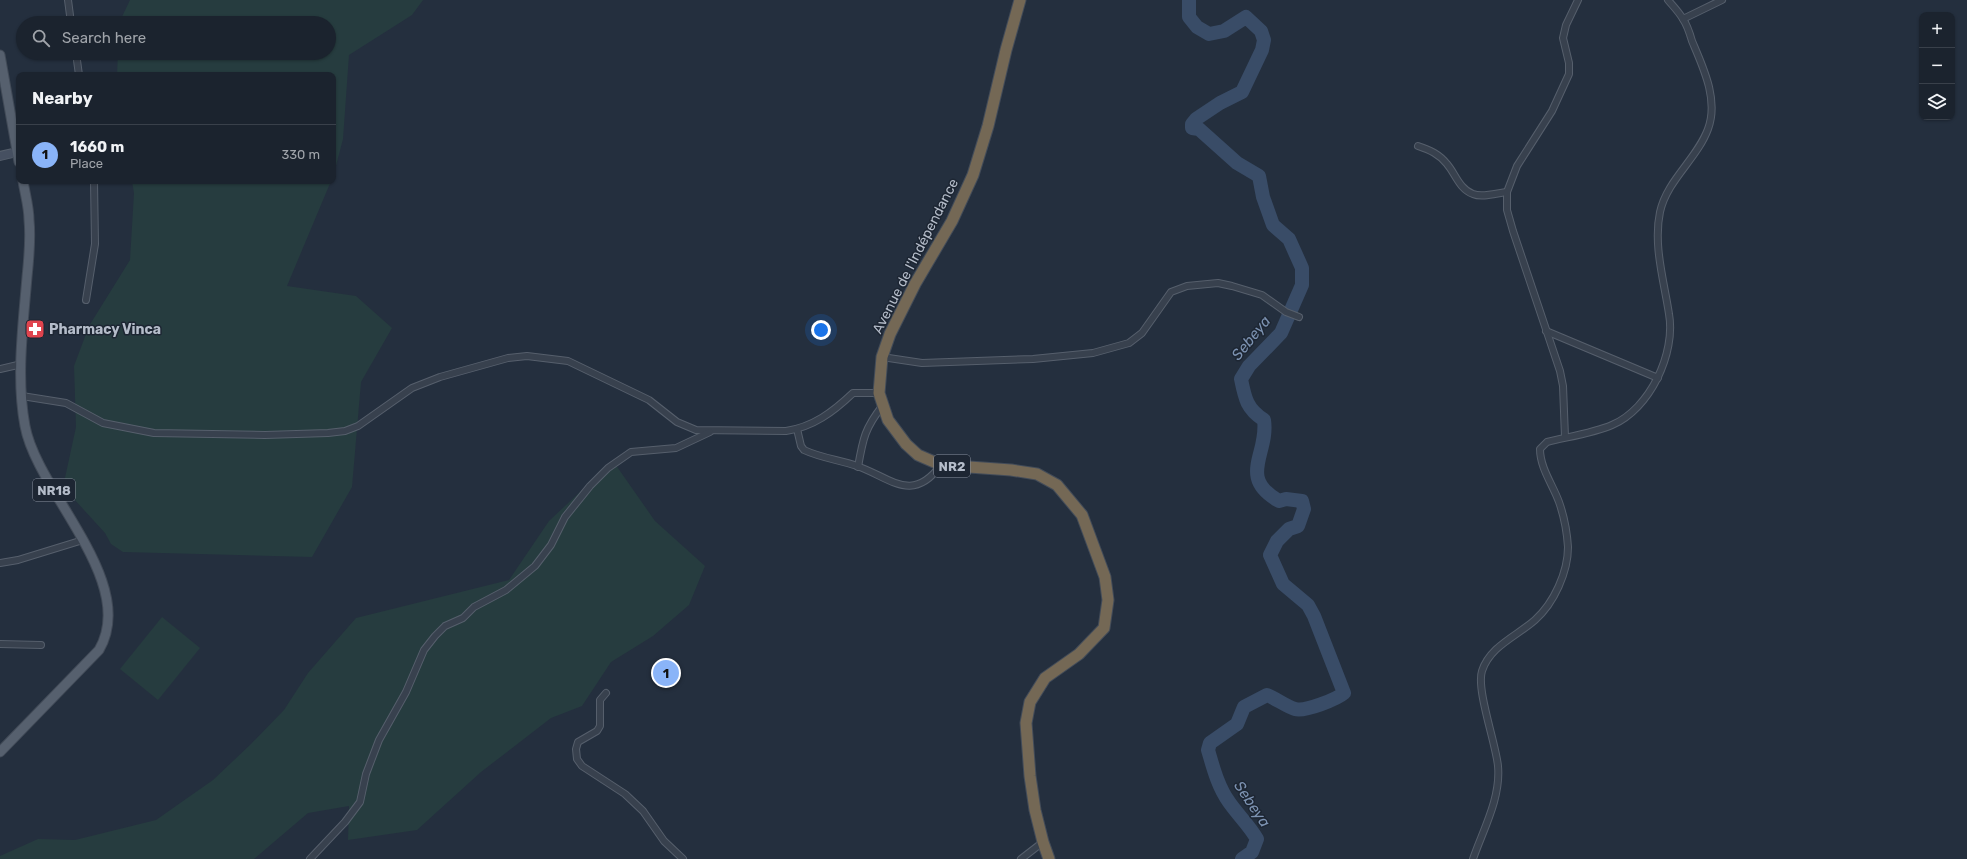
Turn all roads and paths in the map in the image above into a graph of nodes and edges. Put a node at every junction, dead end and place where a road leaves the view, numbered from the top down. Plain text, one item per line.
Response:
1 (68, 0) edge
2 (1020, 0) edge
3 (1578, 0) edge
4 (1668, 0) edge
5 (1722, 0) edge
6 (70, 16) edge
7 (1684, 19) junction
8 (0, 55) edge
9 (77, 60) edge
10 (79, 72) edge
11 (16, 146) edge
12 (1418, 146) dead end
13 (16, 152) edge
14 (0, 156) edge
15 (24, 184) edge
16 (94, 184) edge
17 (1507, 192) junction
18 (86, 300) dead end
19 (1296, 316) dead end
20 (1546, 331) junction
21 (882, 357) junction
22 (22, 364) junction
23 (0, 369) edge
24 (1658, 378) junction
25 (879, 393) junction
26 (22, 396) junction
27 (883, 405) junction
28 (798, 429) junction
29 (711, 432) junction
30 (1565, 437) junction
31 (941, 465) junction
32 (858, 467) junction
33 (83, 540) junction
34 (0, 563) edge
35 (0, 644) edge
36 (40, 646) dead end
37 (606, 693) dead end
38 (0, 752) edge
39 (1042, 842) junction
40 (1023, 858) edge
41 (310, 859) edge
42 (683, 859) edge
43 (1049, 859) edge
44 (1473, 859) edge

1 - 6 street
2 - 21 highway, Avenue de l'Indépendance / NR2
3 - 17 street
4 - 7 street
5 - 7 street
7 - 24 street
8 - 11 main road
9 - 10 street
12 - 17 street
13 - 14 street
15 - 22 main road, NR18
16 - 18 street
17 - 20 street
19 - 21 street
20 - 24 street
20 - 30 street
21 - 25 highway, Avenue de l'Indépendance / NR2
22 - 23 street
22 - 26 main road, NR18
24 - 30 street
25 - 27 highway, Avenue de l'Indépendance / NR2
25 - 28 street
26 - 29 street
26 - 33 main road, NR18
27 - 31 highway, Avenue de l'Indépendance / NR2
27 - 32 street
28 - 29 street
28 - 32 street
29 - 41 street
30 - 44 street
31 - 32 street
31 - 39 highway, Avenue de l'Indépendance / NR2
33 - 34 street
33 - 38 main road, NR18
35 - 36 street
37 - 42 street
39 - 40 street
39 - 43 highway, Avenue de l'Indépendance / NR2

